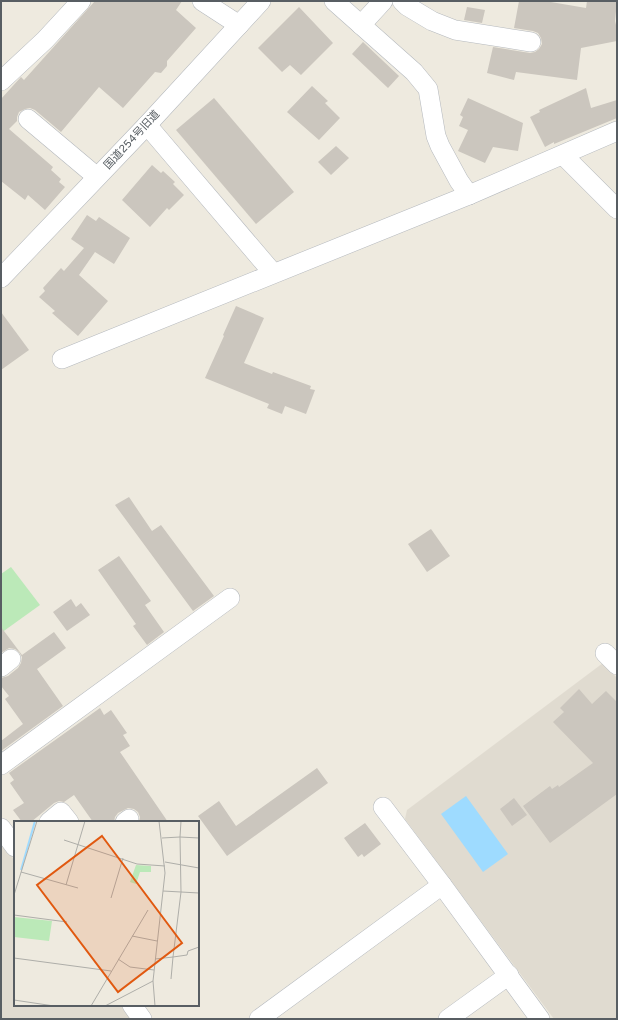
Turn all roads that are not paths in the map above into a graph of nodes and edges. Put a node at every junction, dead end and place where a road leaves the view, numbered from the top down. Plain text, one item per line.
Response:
1 (81, 1) edge
2 (202, 1) edge
3 (261, 1) edge
4 (334, 1) edge
5 (383, 1) edge
6 (402, 1) edge
7 (239, 25) junction
8 (361, 26) junction
9 (531, 42) dead end
10 (1, 81) edge
11 (28, 119) dead end
12 (147, 125) junction
13 (617, 131) edge
14 (563, 155) junction
15 (97, 177) junction
16 (469, 195) junction
17 (617, 209) edge
18 (273, 273) junction
19 (1, 278) edge
20 (62, 359) dead end
21 (230, 598) dead end
22 (1, 765) edge
23 (383, 807) dead end
24 (50, 821) edge
25 (68, 821) edge
26 (1, 828) edge
27 (14, 846) edge
28 (442, 885) junction
29 (509, 975) junction
30 (133, 1006) edge
31 (142, 1019) edge
32 (259, 1019) edge
33 (448, 1019) edge
34 (540, 1019) edge

1 - 10 street
2 - 7 street
3 - 7 street, 国道254号旧道
4 - 8 street
5 - 8 street
6 - 9 street
7 - 12 street, 国道254号旧道
8 - 16 street
11 - 15 street
12 - 15 street, 国道254号旧道
12 - 18 street
13 - 14 street
14 - 16 street
14 - 17 street
15 - 19 street, 国道254号旧道
16 - 18 street
18 - 20 street
21 - 22 street
23 - 28 street
24 - 25 street
26 - 27 street
28 - 29 street
28 - 32 street
29 - 33 street
29 - 34 street
30 - 31 street

